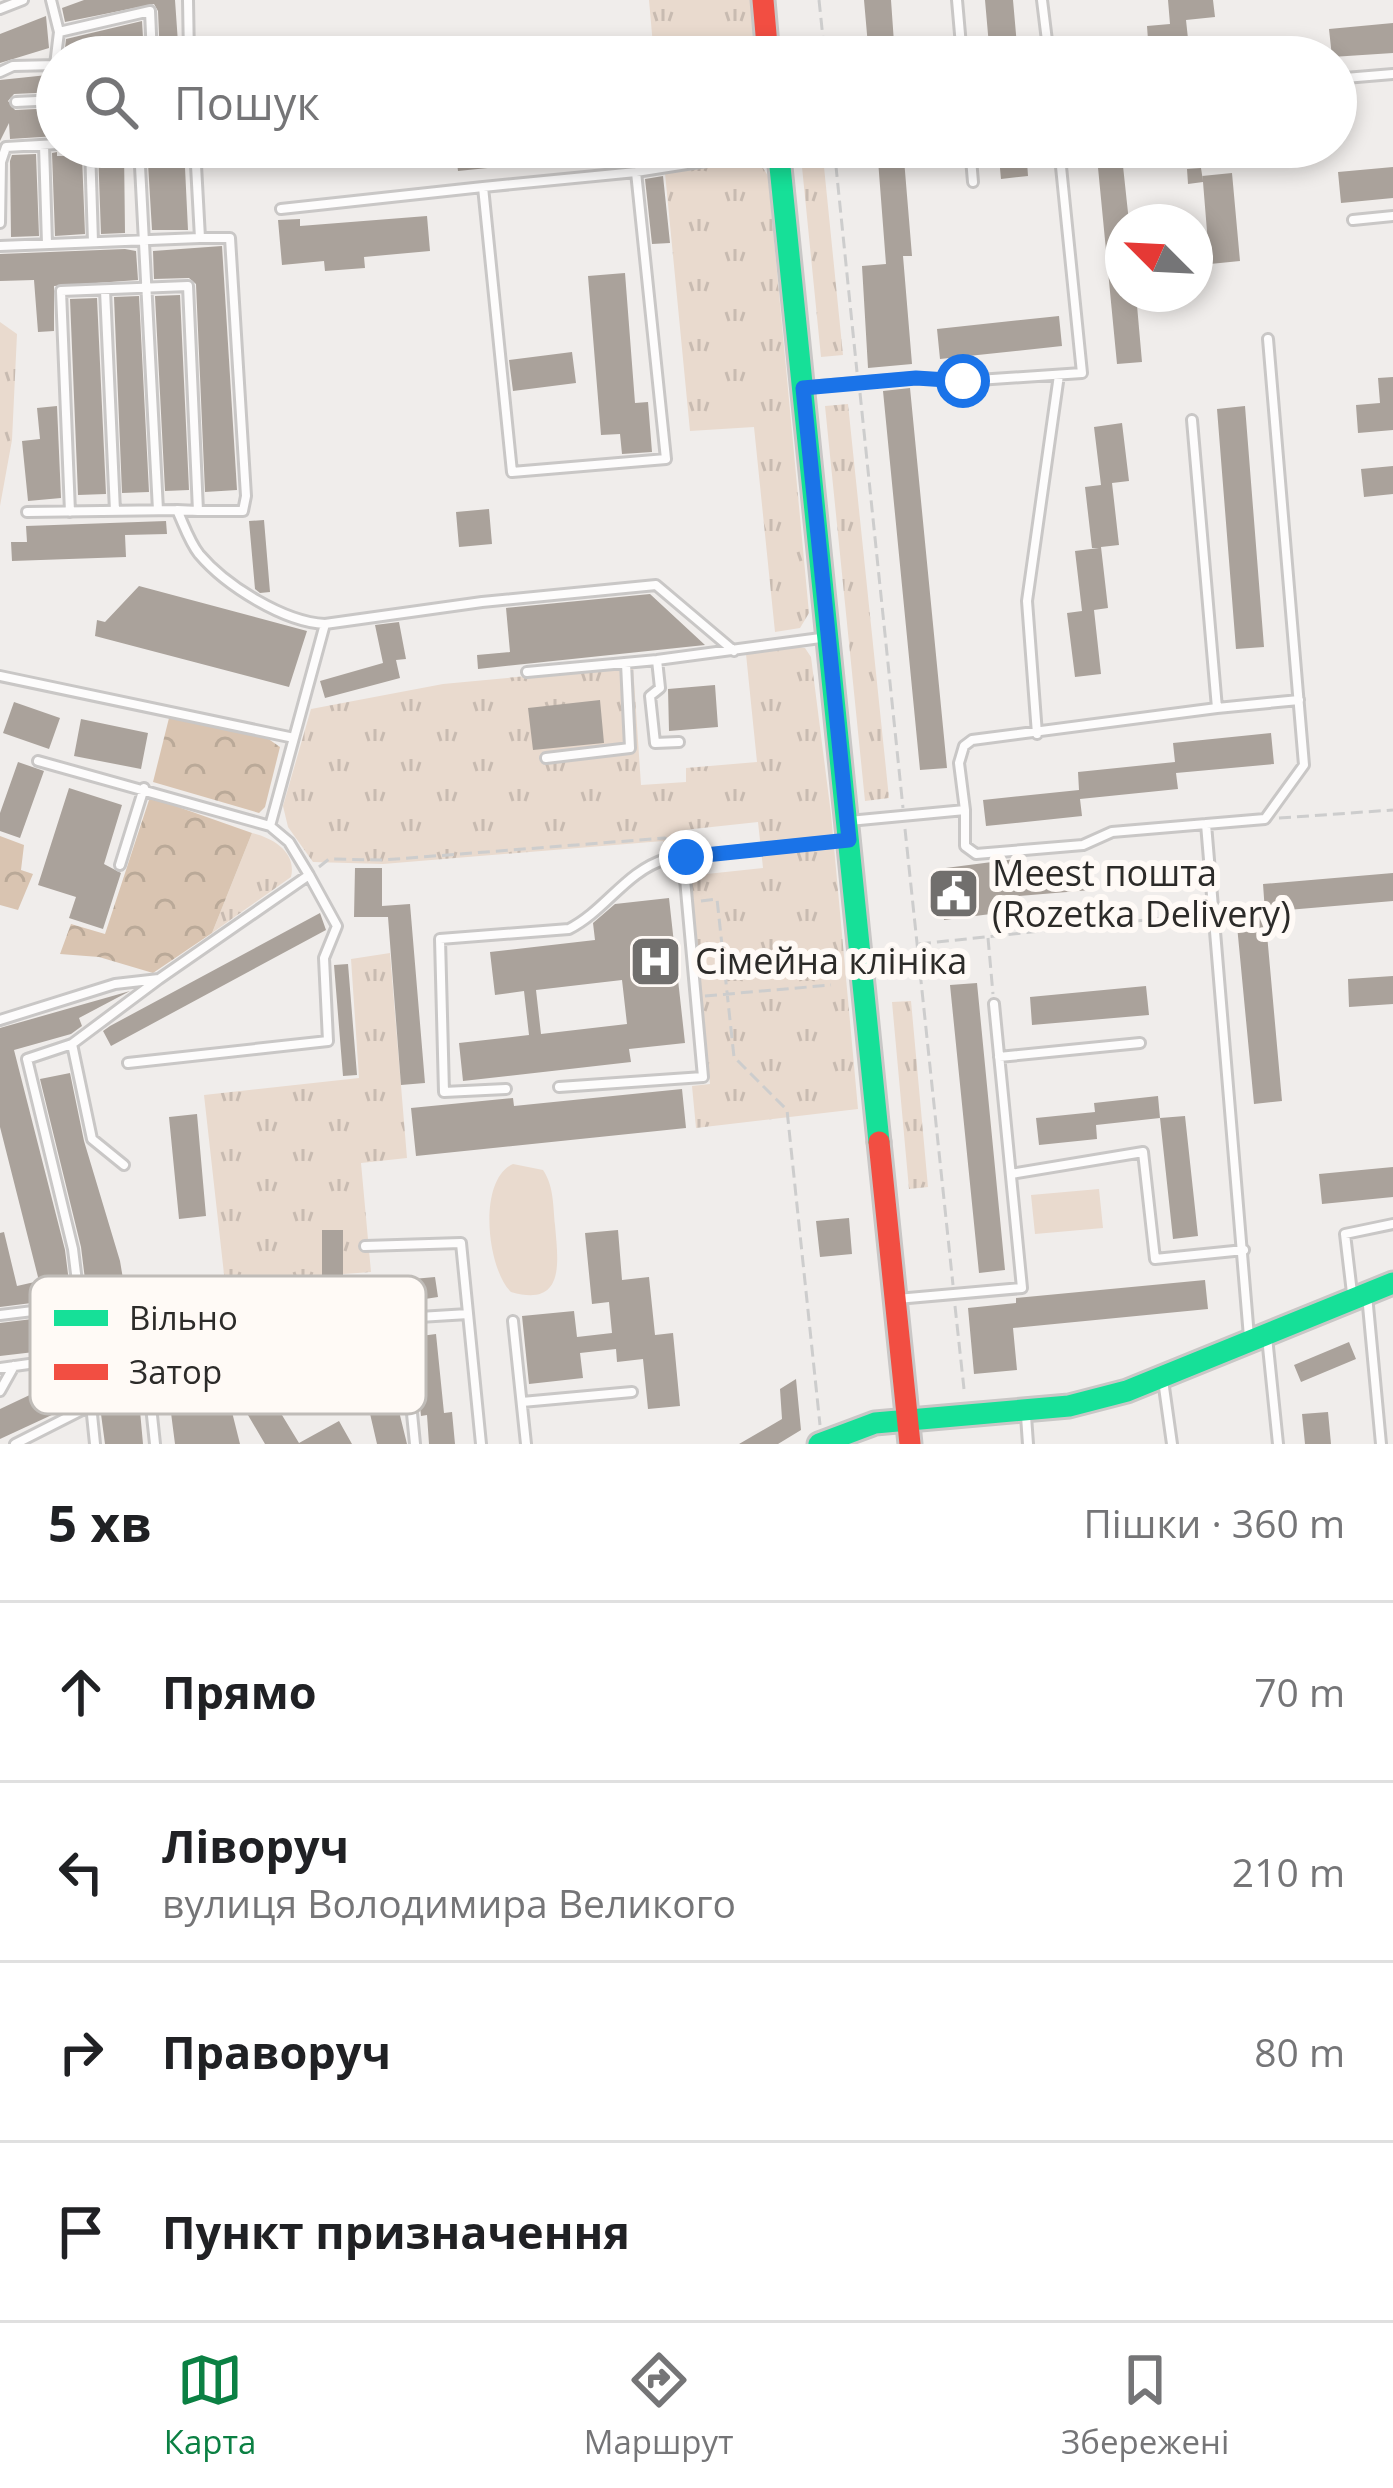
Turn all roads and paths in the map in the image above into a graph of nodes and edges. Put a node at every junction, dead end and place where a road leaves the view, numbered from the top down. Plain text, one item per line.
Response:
1 (22, 0) edge
2 (51, 0) edge
3 (188, 0) edge
4 (763, 0) edge
5 (819, 0) edge
6 (958, 0) edge
7 (1042, 0) edge
8 (0, 9) edge
9 (59, 32) junction
10 (59, 36) edge
11 (151, 36) edge
12 (189, 36) edge
13 (766, 36) edge
14 (823, 36) edge
15 (961, 36) edge
16 (1046, 36) edge
17 (36, 66) edge
18 (0, 72) edge
19 (1393, 74) edge
20 (1357, 77) edge
21 (36, 101) edge
22 (16, 102) dead end
23 (36, 145) edge
24 (45, 168) edge
25 (91, 168) edge
26 (140, 168) edge
27 (196, 168) edge
28 (660, 168) edge
29 (780, 168) edge
30 (836, 168) edge
31 (972, 168) edge
32 (1061, 168) edge
33 (636, 172) junction
34 (973, 182) dead end
35 (483, 187) junction
36 (281, 209) dead end
37 (1393, 216) edge
38 (1353, 220) dead end
39 (0, 224) edge
40 (200, 238) junction
41 (144, 239) junction
42 (93, 242) junction
43 (47, 244) junction
44 (0, 246) edge
45 (146, 288) junction
46 (105, 290) junction
47 (1268, 339) dead end
48 (1059, 375) junction
49 (859, 382) junction
50 (803, 388) junction
51 (1192, 420) dead end
52 (158, 510) junction
53 (177, 510) junction
54 (115, 511) junction
55 (198, 511) junction
56 (27, 512) dead end
57 (70, 512) junction
58 (326, 624) junction
59 (829, 637) junction
60 (734, 651) junction
61 (657, 660) junction
62 (626, 664) junction
63 (527, 672) dead end
64 (0, 676) edge
65 (1299, 700) junction
66 (1217, 708) junction
67 (1037, 734) junction
68 (294, 738) junction
69 (679, 742) dead end
70 (546, 758) dead end
71 (38, 760) dead end
72 (144, 788) junction
73 (964, 810) junction
74 (1393, 810) edge
75 (904, 817) junction
76 (1265, 818) junction
77 (1206, 824) junction
78 (270, 826) junction
79 (848, 831) junction
80 (683, 857) junction
81 (120, 865) dead end
82 (309, 875) junction
83 (687, 902) junction
84 (1214, 913) junction
85 (987, 937) junction
86 (917, 944) junction
87 (159, 979) junction
88 (831, 985) dead end
89 (727, 993) junction
90 (696, 997) junction
91 (994, 1004) joint
92 (0, 1020) edge
93 (1140, 1043) dead end
94 (72, 1044) junction
95 (999, 1057) junction
96 (128, 1063) dead end
97 (559, 1088) dead end
98 (506, 1089) dead end
99 (124, 1165) dead end
100 (1011, 1174) junction
101 (1393, 1224) edge
102 (365, 1246) dead end
103 (1244, 1250) junction
104 (77, 1276) edge
105 (1393, 1283) edge
106 (954, 1294) junction
107 (1360, 1297) junction
108 (895, 1300) junction
109 (30, 1311) edge
110 (468, 1314) junction
111 (0, 1315) edge
112 (426, 1317) edge
113 (513, 1321) dead end
114 (1258, 1339) junction
115 (30, 1364) edge
116 (14, 1366) junction
117 (0, 1368) edge
118 (1163, 1378) junction
119 (964, 1390) dead end
120 (0, 1391) edge
121 (632, 1392) dead end
122 (522, 1402) junction
123 (1025, 1410) junction
124 (74, 1414) edge
125 (91, 1414) edge
126 (151, 1414) edge
127 (412, 1414) edge
128 (908, 1420) junction
129 (821, 1443) edge
130 (15, 1444) edge
131 (95, 1444) edge
132 (154, 1444) edge
133 (415, 1444) edge
134 (482, 1444) edge
135 (526, 1444) edge
136 (910, 1444) edge
137 (1028, 1444) edge
138 (1172, 1444) edge
139 (1278, 1444) edge
140 (1381, 1444) edge

1 - 8 lane
2 - 9 lane
3 - 12 lane
4 - 13 main road
5 - 14 path
6 - 15 lane
7 - 16 lane
9 - 10 lane
9 - 11 lane
17 - 18 lane
19 - 20 lane
21 - 22 lane
23 - 39 lane
24 - 43 lane
25 - 42 lane
26 - 41 lane
27 - 40 lane
28 - 33 lane
29 - 50 main road
30 - 49 path
31 - 34 lane
32 - 48 lane
33 - 35 lane
33 - 35 lane
35 - 36 lane
37 - 38 lane
40 - 41 lane
40 - 55 lane
41 - 42 lane
41 - 45 lane
42 - 43 lane
43 - 44 lane
45 - 46 lane
45 - 52 lane
45 - 55 lane
46 - 54 lane
46 - 57 lane
47 - 65 lane
48 - 49 lane
48 - 67 lane
49 - 50 lane
49 - 75 path
50 - 59 main road
51 - 66 lane
52 - 53 lane
52 - 54 lane
53 - 55 lane
53 - 58 lane
54 - 57 lane
56 - 57 lane
58 - 60 lane
58 - 68 lane
59 - 60 lane
59 - 79 main road
60 - 61 lane
61 - 62 lane
61 - 69 lane
62 - 63 lane
62 - 70 lane
64 - 68 lane
65 - 66 lane
65 - 76 lane
66 - 67 lane
67 - 73 lane
68 - 78 lane
71 - 72 lane
72 - 78 lane
72 - 81 lane
73 - 75 lane
73 - 77 lane
74 - 76 path
75 - 79 lane
75 - 86 path
76 - 77 lane
77 - 84 lane
78 - 82 lane
79 - 80 lane
79 - 108 main road
80 - 82 path
80 - 83 lane
80 - 98 lane
82 - 87 lane
82 - 96 lane
83 - 89 path
83 - 90 lane
84 - 85 path
84 - 103 lane
85 - 86 path
85 - 91 path
86 - 106 path
87 - 92 lane
87 - 94 lane
88 - 89 path
89 - 90 path
89 - 129 path
90 - 97 lane
91 - 95 lane
93 - 95 lane
94 - 99 lane
94 - 104 lane
95 - 100 lane
100 - 103 lane
100 - 106 lane
101 - 107 lane
102 - 110 lane
103 - 114 lane
105 - 107 main road
106 - 108 lane
106 - 119 path
107 - 114 main road
107 - 140 lane
108 - 128 main road
109 - 111 lane
110 - 112 lane
110 - 134 lane
113 - 122 lane
114 - 118 main road
114 - 139 lane
115 - 116 lane
116 - 117 lane
116 - 120 lane
118 - 123 main road
118 - 138 lane
121 - 122 lane
122 - 135 lane
123 - 128 main road
123 - 137 lane
124 - 130 lane
125 - 131 lane
126 - 132 lane
127 - 133 lane
128 - 129 main road
128 - 136 main road

